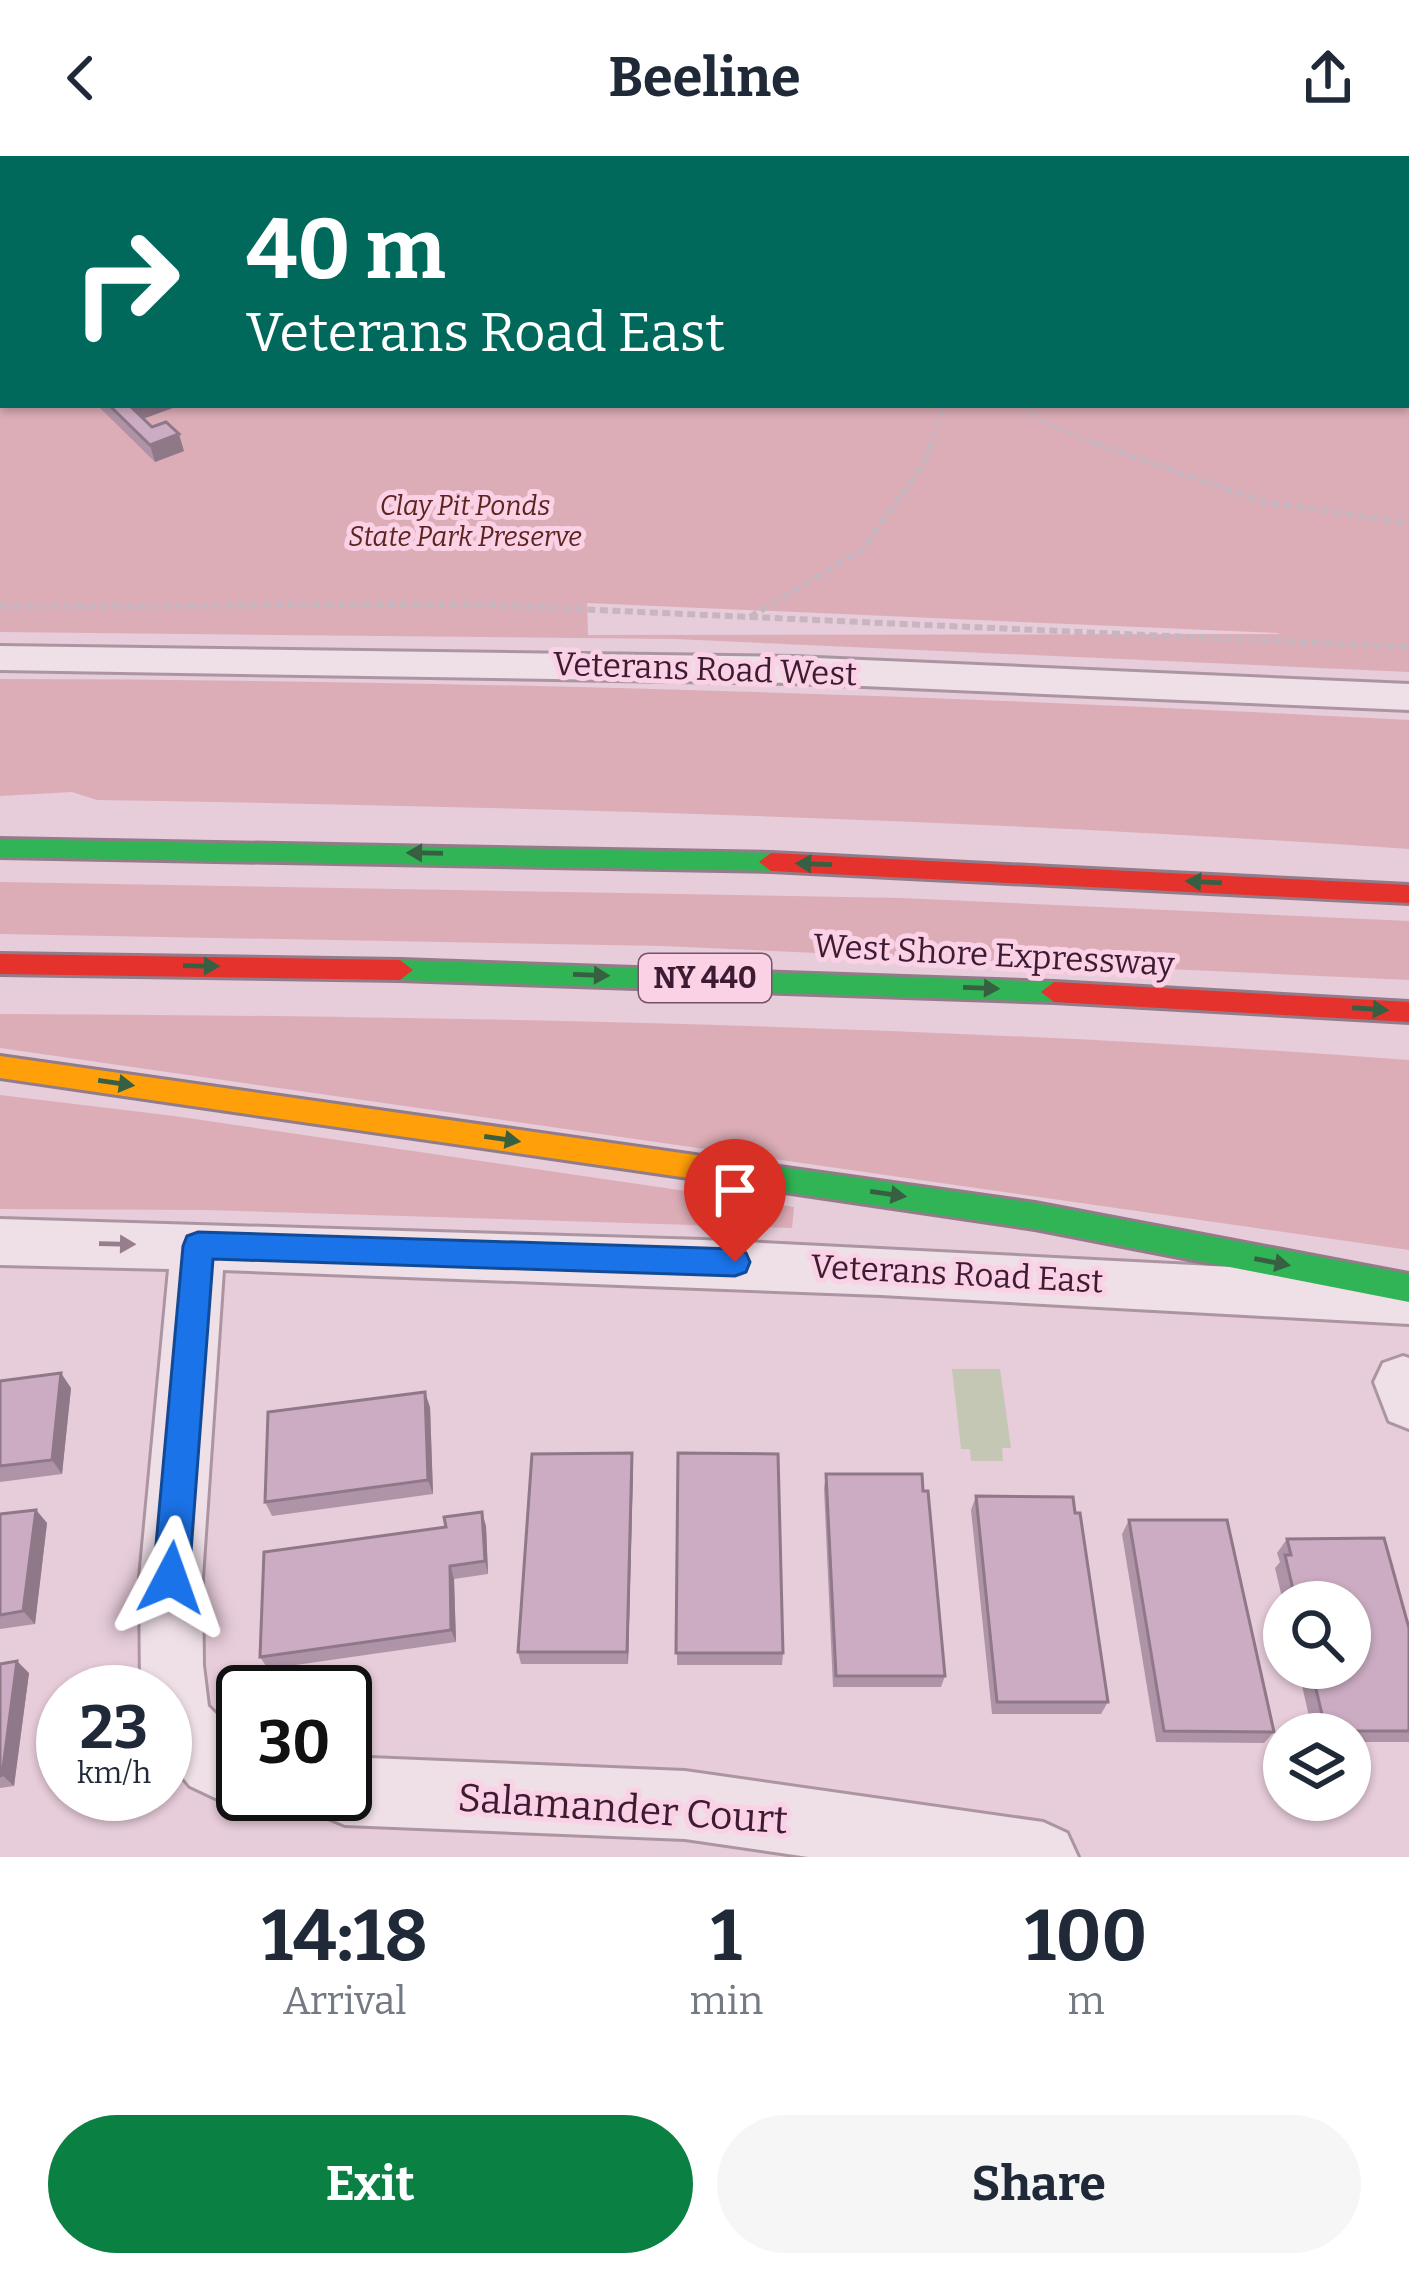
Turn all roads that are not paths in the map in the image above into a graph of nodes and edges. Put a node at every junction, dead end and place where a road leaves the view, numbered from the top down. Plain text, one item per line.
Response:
1 (0, 658) edge
2 (1409, 697) edge
3 (0, 846) edge
4 (1409, 894) edge
5 (0, 964) edge
6 (1409, 1012) edge
7 (0, 1066) edge
8 (0, 1242) edge
9 (198, 1246) junction
10 (1409, 1288) edge
11 (1409, 1300) edge
12 (216, 1763) edge
13 (372, 1792) edge
14 (1043, 1857) edge

1 - 2 street, Veterans Road West
4 -> 3 highway
5 -> 6 highway, West Shore Expressway / NY 440
7 -> 10 highway
8 -> 9 street, Veterans Road East
9 - 11 street, Veterans Road East
9 - 12 street
13 - 14 street, Salamander Court

